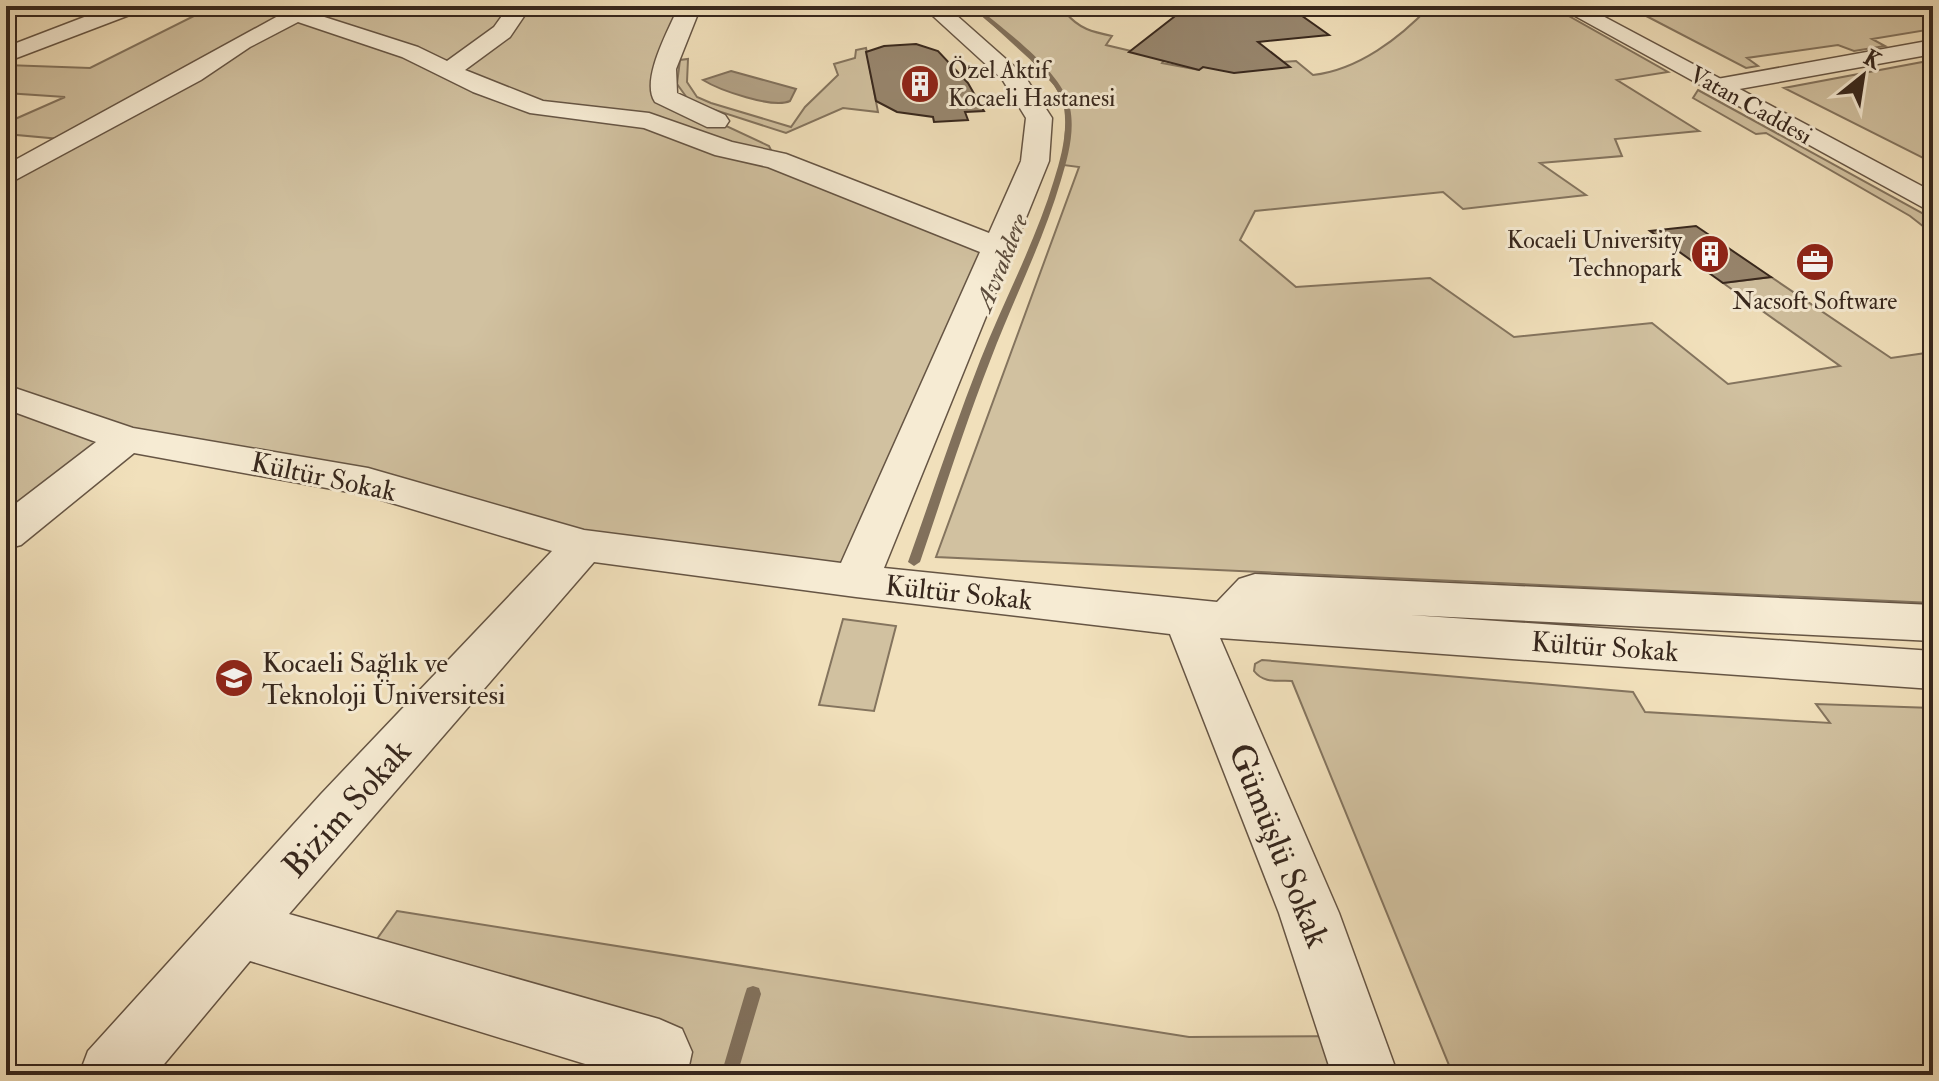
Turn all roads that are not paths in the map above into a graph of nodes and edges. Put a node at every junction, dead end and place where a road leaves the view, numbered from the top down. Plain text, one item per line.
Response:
1 (132, 6) edge
2 (270, 6) edge
3 (520, 6) edge
4 (690, 6) edge
5 (933, 6) edge
6 (1568, 6) edge
7 (1612, 6) edge
8 (1925, 6) edge
9 (1933, 9) edge
10 (306, 11) edge
11 (1933, 47) edge
12 (6, 55) edge
13 (448, 71) junction
14 (1754, 79) junction
15 (1717, 86) junction
16 (1795, 101) dead end
17 (776, 160) junction
18 (6, 176) edge
19 (1933, 204) edge
20 (997, 248) junction
21 (6, 396) edge
22 (126, 439) junction
23 (6, 534) edge
24 (584, 545) junction
25 (856, 581) junction
26 (1208, 619) junction
27 (1933, 623) edge
28 (1933, 670) edge
29 (239, 929) junction
30 (661, 1067) edge
31 (112, 1075) edge
32 (1365, 1075) edge

1 - 12 street
2 - 10 street
3 - 13 street
4 - 17 street
5 - 20 street
6 - 15 street, Vatan Caddesi
7 - 14 street, Vatan Caddesi
8 - 9 street
10 - 13 street
10 - 18 street
11 - 14 street
13 - 17 street
14 - 15 street
14 - 16 street, Vatan Caddesi
15 - 19 street, Vatan Caddesi
17 - 20 street
20 - 25 street
21 - 22 street, Kültür Sokak
22 - 23 street
22 - 24 street, Kültür Sokak
24 - 25 street, Kültür Sokak
24 - 29 street, Bizim Sokak
25 - 26 street, Kültür Sokak
26 - 27 street
26 - 28 street, Kültür Sokak
26 - 32 street, Gümüşlü Sokak
29 - 30 street
29 - 31 street, Bizim Sokak

